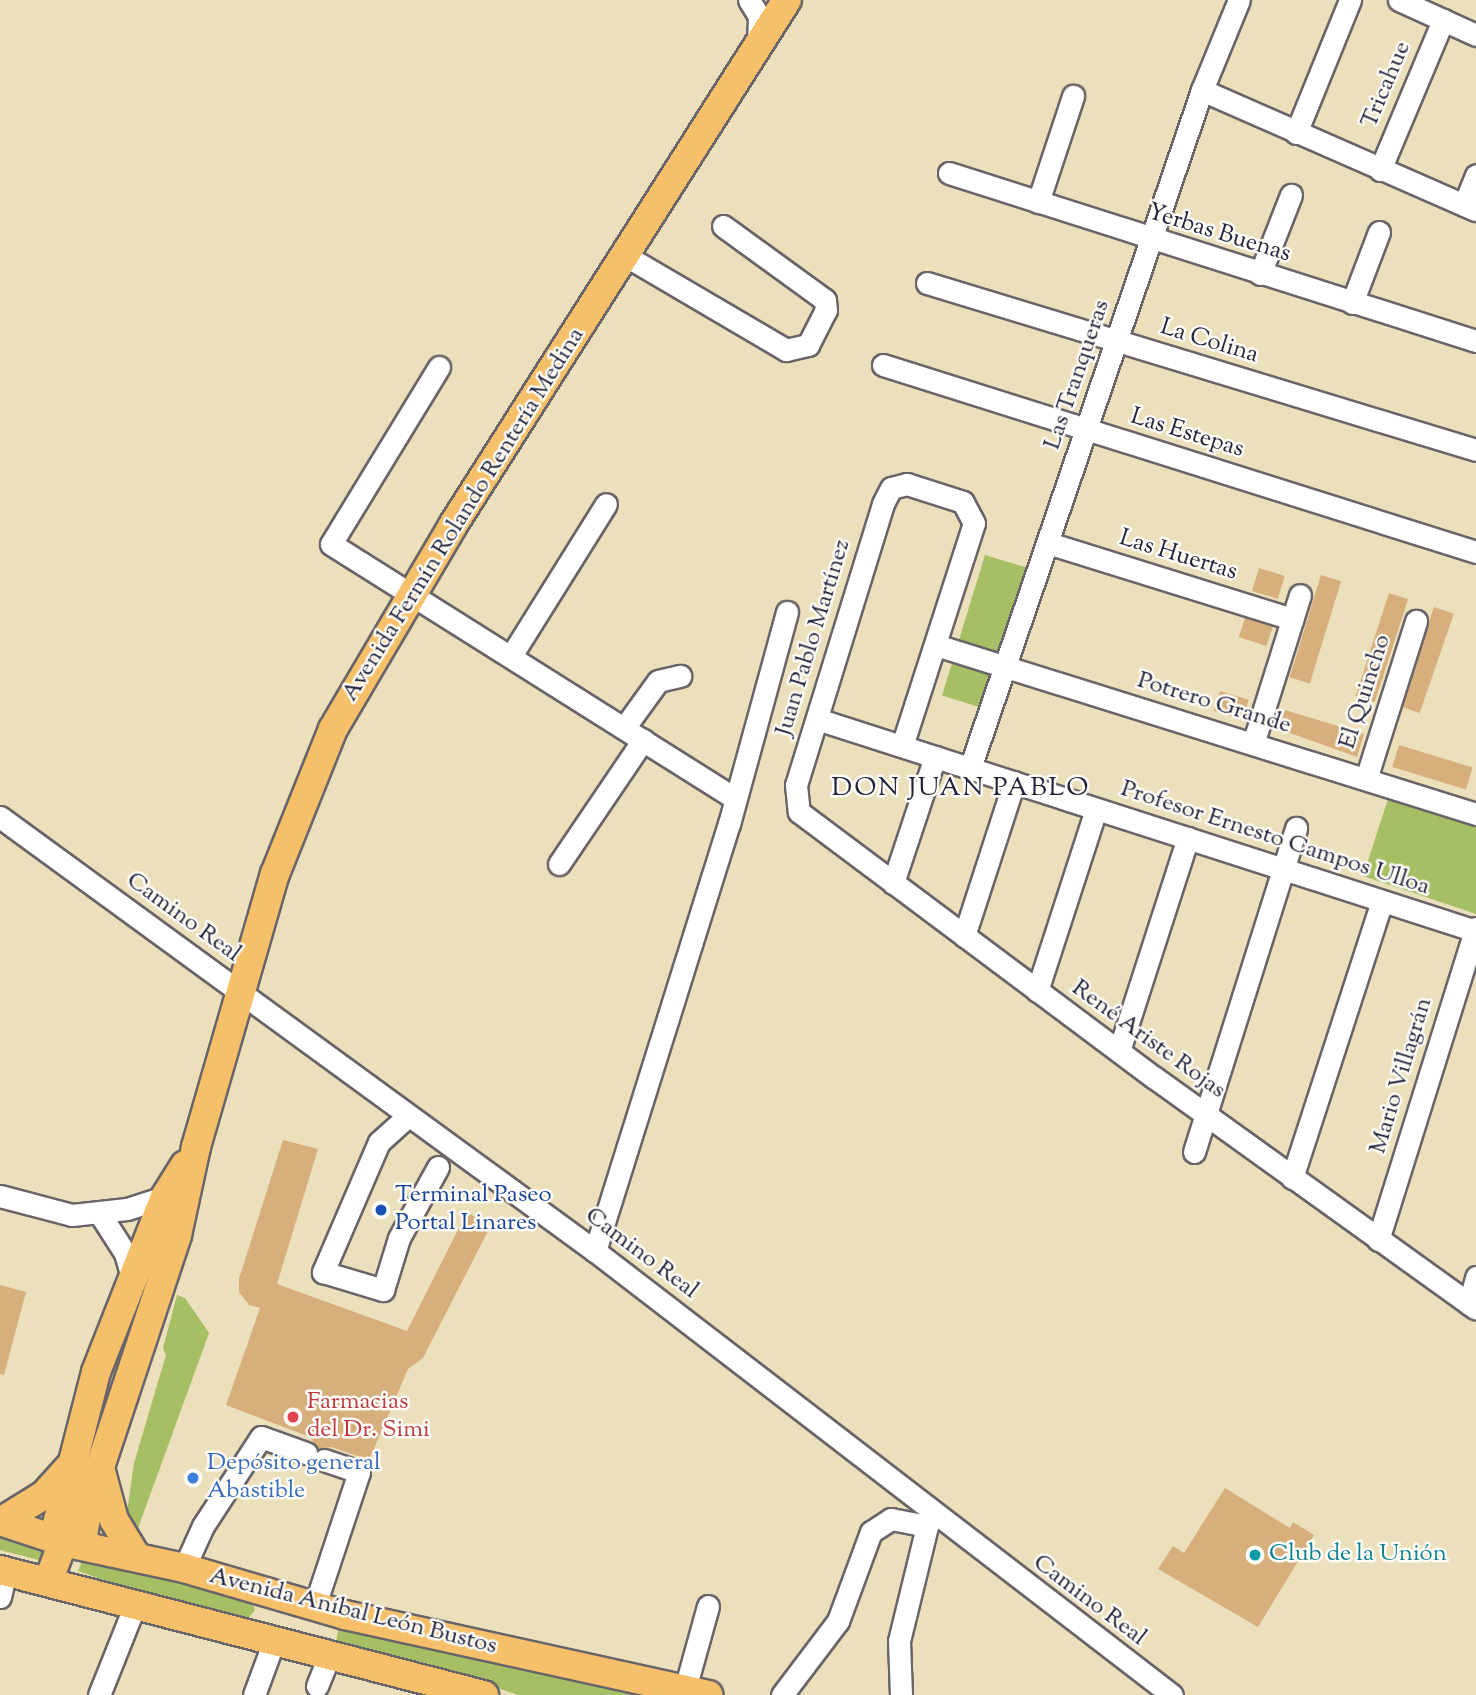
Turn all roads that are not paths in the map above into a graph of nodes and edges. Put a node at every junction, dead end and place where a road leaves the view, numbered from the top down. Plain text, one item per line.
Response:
1 (749, 0) edge
2 (787, 0) edge
3 (1238, 0) edge
4 (1350, 0) edge
5 (1399, 0) edge
6 (1443, 20) junction
7 (1476, 35) edge
8 (758, 47) junction
9 (1202, 90) junction
10 (1073, 96) dead end
11 (1296, 132) junction
12 (1380, 170) junction
13 (949, 173) dead end
14 (1476, 175) edge
15 (1291, 195) dead end
16 (1038, 202) junction
17 (1470, 207) edge
18 (723, 226) dead end
19 (1379, 232) dead end
20 (1150, 241) junction
21 (626, 256) junction
22 (1260, 274) junction
23 (927, 283) dead end
24 (1352, 303) junction
25 (1476, 341) edge
26 (1118, 342) junction
27 (883, 365) dead end
28 (439, 367) dead end
29 (1087, 430) junction
30 (1476, 450) edge
31 (606, 504) dead end
32 (1048, 543) junction
33 (1476, 552) edge
34 (412, 592) junction
35 (1300, 595) dead end
36 (787, 612) dead end
37 (1292, 619) junction
38 (1416, 621) dead end
39 (936, 645) junction
40 (511, 656) junction
41 (1005, 666) junction
42 (680, 676) dead end
43 (817, 719) junction
44 (624, 728) junction
45 (643, 740) junction
46 (1253, 744) junction
47 (902, 746) junction
48 (934, 757) junction
49 (970, 768) junction
50 (1366, 779) junction
51 (1014, 782) junction
52 (733, 797) junction
53 (796, 805) joint
54 (1096, 809) junction
55 (1476, 814) edge
56 (0, 817) edge
57 (1296, 828) dead end
58 (1188, 838) junction
59 (559, 864) dead end
60 (1283, 869) junction
61 (893, 883) junction
62 (1382, 901) junction
63 (1476, 930) edge
64 (964, 936) junction
65 (1037, 990) junction
66 (239, 991) junction
67 (1119, 1051) junction
68 (386, 1100) junction
69 (1206, 1115) junction
70 (408, 1116) junction
71 (385, 1135) junction
72 (439, 1138) junction
73 (196, 1147) junction
74 (1194, 1152) dead end
75 (475, 1164) junction
76 (438, 1167) junction
77 (1292, 1178) junction
78 (0, 1196) edge
79 (165, 1197) junction
80 (100, 1214) junction
81 (1378, 1240) junction
82 (595, 1251) junction
83 (132, 1277) junction
84 (1476, 1277) edge
85 (1473, 1307) edge
86 (88, 1462) junction
87 (929, 1519) junction
88 (1, 1521) edge
89 (63, 1542) junction
90 (136, 1556) junction
91 (184, 1568) junction
92 (2, 1580) edge
93 (48, 1582) junction
94 (246, 1586) junction
95 (135, 1605) junction
96 (315, 1605) junction
97 (708, 1606) dead end
98 (345, 1615) junction
99 (265, 1639) junction
100 (330, 1654) junction
101 (317, 1686) dead end
102 (697, 1692) edge
103 (99, 1695) edge
104 (254, 1695) edge
105 (484, 1695) edge
106 (782, 1695) edge
107 (901, 1695) edge
108 (1172, 1695) edge

1 - 8 street
2 - 8 main road, Avenida Fermín Rolando Rentería Medina
3 - 9 street, Las Tranqueras
4 - 11 street
5 - 6 street
6 - 7 street
6 - 12 street, Tricahue
8 - 21 main road, Avenida Fermín Rolando Rentería Medina
9 - 11 street
9 - 20 street, Las Tranqueras
10 - 16 street
11 - 12 street
12 - 17 street
13 - 16 street, Yerbas Buenas
14 - 17 street
15 - 22 street
16 - 20 street, Yerbas Buenas
18 - 21 street
19 - 24 street
20 - 22 street, Yerbas Buenas
20 - 26 street, Las Tranqueras
21 - 34 main road, Avenida Fermín Rolando Rentería Medina
22 - 24 street, Yerbas Buenas
23 - 26 street, La Colina
24 - 25 street, Yerbas Buenas
26 - 29 street, Las Tranqueras
26 - 30 street, La Colina
27 - 29 street, Las Estepas
28 - 34 street
29 - 32 street, Las Tranqueras
29 - 33 street, Las Estepas
31 - 40 street
32 - 37 street, Las Huertas
32 - 41 street, Las Tranqueras
34 - 40 street
34 - 66 main road, Avenida Fermín Rolando Rentería Medina
35 - 37 street
36 - 52 street
37 - 46 street
38 - 50 street, El Quincho
39 - 41 street, Potrero Grande
39 - 43 street, Juan Pablo Martínez
39 - 47 street
40 - 44 street
41 - 46 street, Potrero Grande
41 - 49 street, Las Tranqueras
42 - 44 street
43 - 47 street, Profesor Ernesto Campos Ulloa
43 - 53 street, Juan Pablo Martínez
44 - 45 street
45 - 52 street
45 - 59 street
46 - 50 street, Potrero Grande
47 - 48 street, Profesor Ernesto Campos Ulloa
48 - 49 street, Profesor Ernesto Campos Ulloa
48 - 61 street
49 - 51 street, Profesor Ernesto Campos Ulloa
50 - 55 street, Potrero Grande
51 - 54 street, Profesor Ernesto Campos Ulloa
51 - 64 street
52 - 82 street
53 - 61 street, René Ariste Rojas
54 - 58 street, Profesor Ernesto Campos Ulloa
54 - 65 street
56 - 66 street, Camino Real
57 - 60 street
58 - 60 street, Profesor Ernesto Campos Ulloa
58 - 67 street
60 - 62 street, Profesor Ernesto Campos Ulloa
60 - 69 street
61 - 64 street, René Ariste Rojas
62 - 63 street, Profesor Ernesto Campos Ulloa
62 - 77 street
63 - 81 street, Mario Villagrán
64 - 65 street, René Ariste Rojas
65 - 67 street, René Ariste Rojas
66 - 68 street, Camino Real
66 - 73 main road, Avenida Fermín Rolando Rentería Medina
67 - 69 street, René Ariste Rojas
68 - 70 street, Camino Real
68 - 71 street
69 - 74 street
69 - 77 street, René Ariste Rojas
70 - 71 street
70 - 72 street, Camino Real
71 - 76 street
72 - 75 street, Camino Real
72 - 76 street
73 - 79 main road, Avenida Fermín Rolando Rentería Medina
73 - 86 main road, Avenida Fermín Rolando Rentería Medina
75 - 76 street
75 - 82 street, Camino Real
77 - 81 street, René Ariste Rojas
78 - 80 street
79 - 80 street
79 - 83 main road, Avenida Fermín Rolando Rentería Medina
80 - 83 street
81 - 85 street, René Ariste Rojas
82 - 87 street, Camino Real
83 - 86 main road, Avenida Fermín Rolando Rentería Medina
84 - 85 street
86 - 88 main road
86 - 89 main road, Avenida Fermín Rolando Rentería Medina
86 - 90 main road
87 - 106 street
87 - 107 street
87 - 108 street, Camino Real
88 - 89 main road, Avenida Aníbal León Bustos
89 - 90 main road, Avenida Aníbal León Bustos
89 - 93 main road, Avenida Fermín Rolando Rentería Medina
90 - 91 main road, Avenida Aníbal León Bustos
91 - 94 main road, Avenida Aníbal León Bustos
91 - 96 street
92 - 93 main road, Avenida Aníbal León Bustos
93 - 95 main road, Avenida Aníbal León Bustos
94 - 96 main road, Avenida Aníbal León Bustos
94 - 99 main road
95 - 99 main road, Avenida Aníbal León Bustos
95 - 103 street
96 - 98 main road, Avenida Aníbal León Bustos
97 - 102 street
98 - 100 main road
98 - 102 main road, Avenida Aníbal León Bustos
99 - 100 main road, Avenida Aníbal León Bustos
99 - 104 street
100 - 101 street
100 - 105 main road, Avenida Aníbal León Bustos

